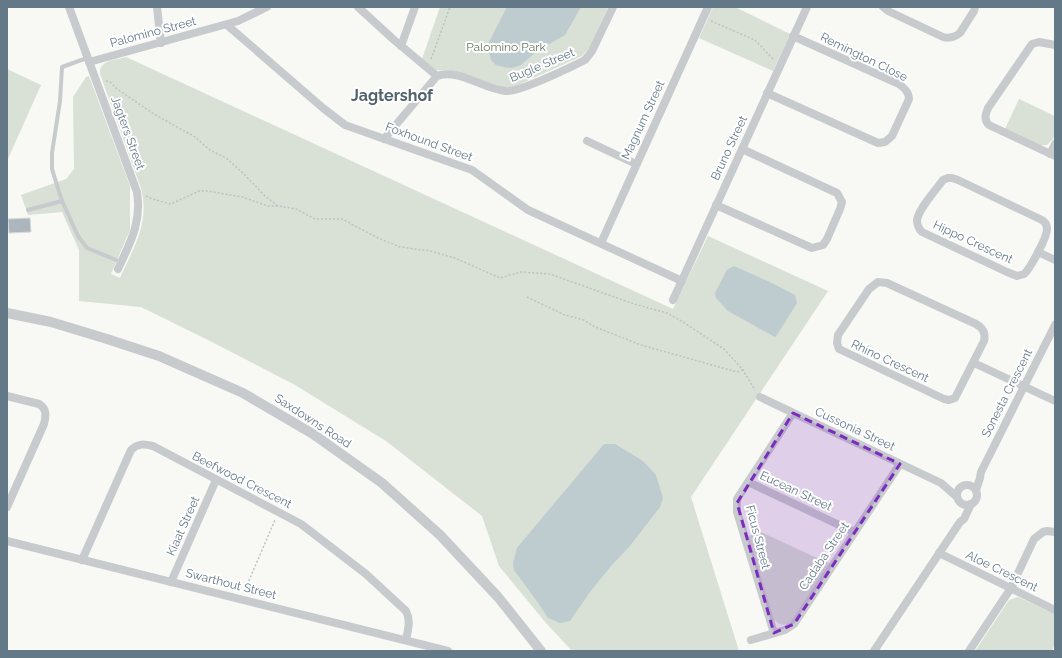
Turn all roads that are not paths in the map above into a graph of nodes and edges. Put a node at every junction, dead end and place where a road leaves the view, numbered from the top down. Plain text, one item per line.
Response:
1 (69, 7) edge
2 (157, 7) edge
3 (267, 7) edge
4 (358, 7) edge
5 (415, 7) edge
6 (612, 7) edge
7 (708, 7) edge
8 (807, 7) edge
9 (883, 7) edge
10 (975, 7) edge
11 (227, 24) junction
12 (793, 36) junction
13 (161, 43) junction
14 (1055, 45) edge
15 (401, 46) junction
16 (88, 60) junction
17 (437, 76) junction
18 (767, 93) junction
19 (384, 139) junction
20 (587, 142) dead end
21 (1055, 144) edge
22 (742, 149) junction
23 (1052, 155) edge
24 (636, 164) junction
25 (62, 201) junction
26 (716, 205) junction
27 (28, 210) dead end
28 (601, 243) junction
29 (1038, 252) junction
30 (1055, 260) edge
31 (120, 266) joint
32 (682, 281) junction
33 (673, 300) dead end
34 (7, 313) edge
35 (1055, 325) edge
36 (974, 363) junction
37 (1024, 386) junction
38 (7, 396) edge
39 (760, 397) road end
40 (1055, 401) edge
41 (794, 413) junction
42 (900, 464) junction
43 (981, 472) junction
44 (216, 480) junction
45 (748, 482) junction
46 (941, 483) junction
47 (969, 484) junction
48 (960, 486) junction
49 (976, 490) junction
50 (959, 500) junction
51 (971, 504) junction
52 (7, 506) edge
53 (960, 522) junction
54 (854, 532) junction
55 (1055, 532) edge
56 (7, 541) edge
57 (939, 553) junction
58 (82, 560) junction
59 (171, 582) junction
60 (1011, 588) junction
61 (1055, 610) edge
62 (774, 633) junction
63 (406, 640) junction
64 (751, 640) dead end
65 (448, 651) edge
66 (540, 651) edge
67 (874, 651) edge
68 (969, 651) edge

1 - 16 street, Jagters Street
2 - 13 street
3 - 11 street, Palomino Street
4 - 15 street
5 - 15 street
6 - 17 street, Bugle Street
7 - 24 street, Magnum Street
8 - 12 street, Bruno Street
9 - 10 street
11 - 13 street, Palomino Street
11 - 19 street, Foxhound Street
12 - 18 street, Bruno Street
12 - 18 street, Remington Close
13 - 16 street, Palomino Street
14 - 23 street
15 - 17 street
16 - 25 lane
16 - 31 street, Jagters Street
17 - 19 street
18 - 22 street, Bruno Street
19 - 28 street, Foxhound Street
20 - 24 street
21 - 23 street
22 - 26 street, Bruno Street
22 - 26 street
24 - 28 street, Magnum Street
25 - 27 lane
25 - 31 lane
26 - 32 street, Bruno Street
28 - 32 street, Foxhound Street
29 - 29 street, Hippo Crescent
29 - 30 street
32 - 33 street, Bruno Street
34 - 66 street, Saxdowns Road
35 - 37 street, Sonesta Crescent
36 - 36 street, Rhino Crescent
36 - 37 street
37 - 40 street
37 - 43 street, Sonesta Crescent
38 - 52 street
39 - 41 street, Cussonia Street
41 - 42 street, Cussonia Street
41 - 45 street, Ficus Street
42 - 46 street, Cussonia Street
42 - 54 street, Cadaba Street
43 - 47 street, Sonesta Crescent
43 - 49 street, Sonesta Crescent
44 - 58 street, Beefwood Crescent
44 - 59 street, Kiaat Street
44 - 63 street, Beefwood Crescent
45 - 54 street, Eucean Street
45 - 62 street, Ficus Street
46 - 48 street, Cussonia Street
46 - 50 street, Cussonia Street
47 - 48 street
47 - 49 street
48 - 50 street
49 - 51 street
50 - 51 street
50 - 53 street
51 - 53 street
53 - 57 street
54 - 62 street, Cadaba Street
55 - 60 street
56 - 58 street, Swarthout Street
57 - 60 street, Aloe Crescent
57 - 67 street
58 - 59 street, Swarthout Street
59 - 63 street, Swarthout Street
60 - 61 street, Aloe Crescent
60 - 68 street
62 - 64 street, Cadaba Street
63 - 65 street, Swarthout Street

